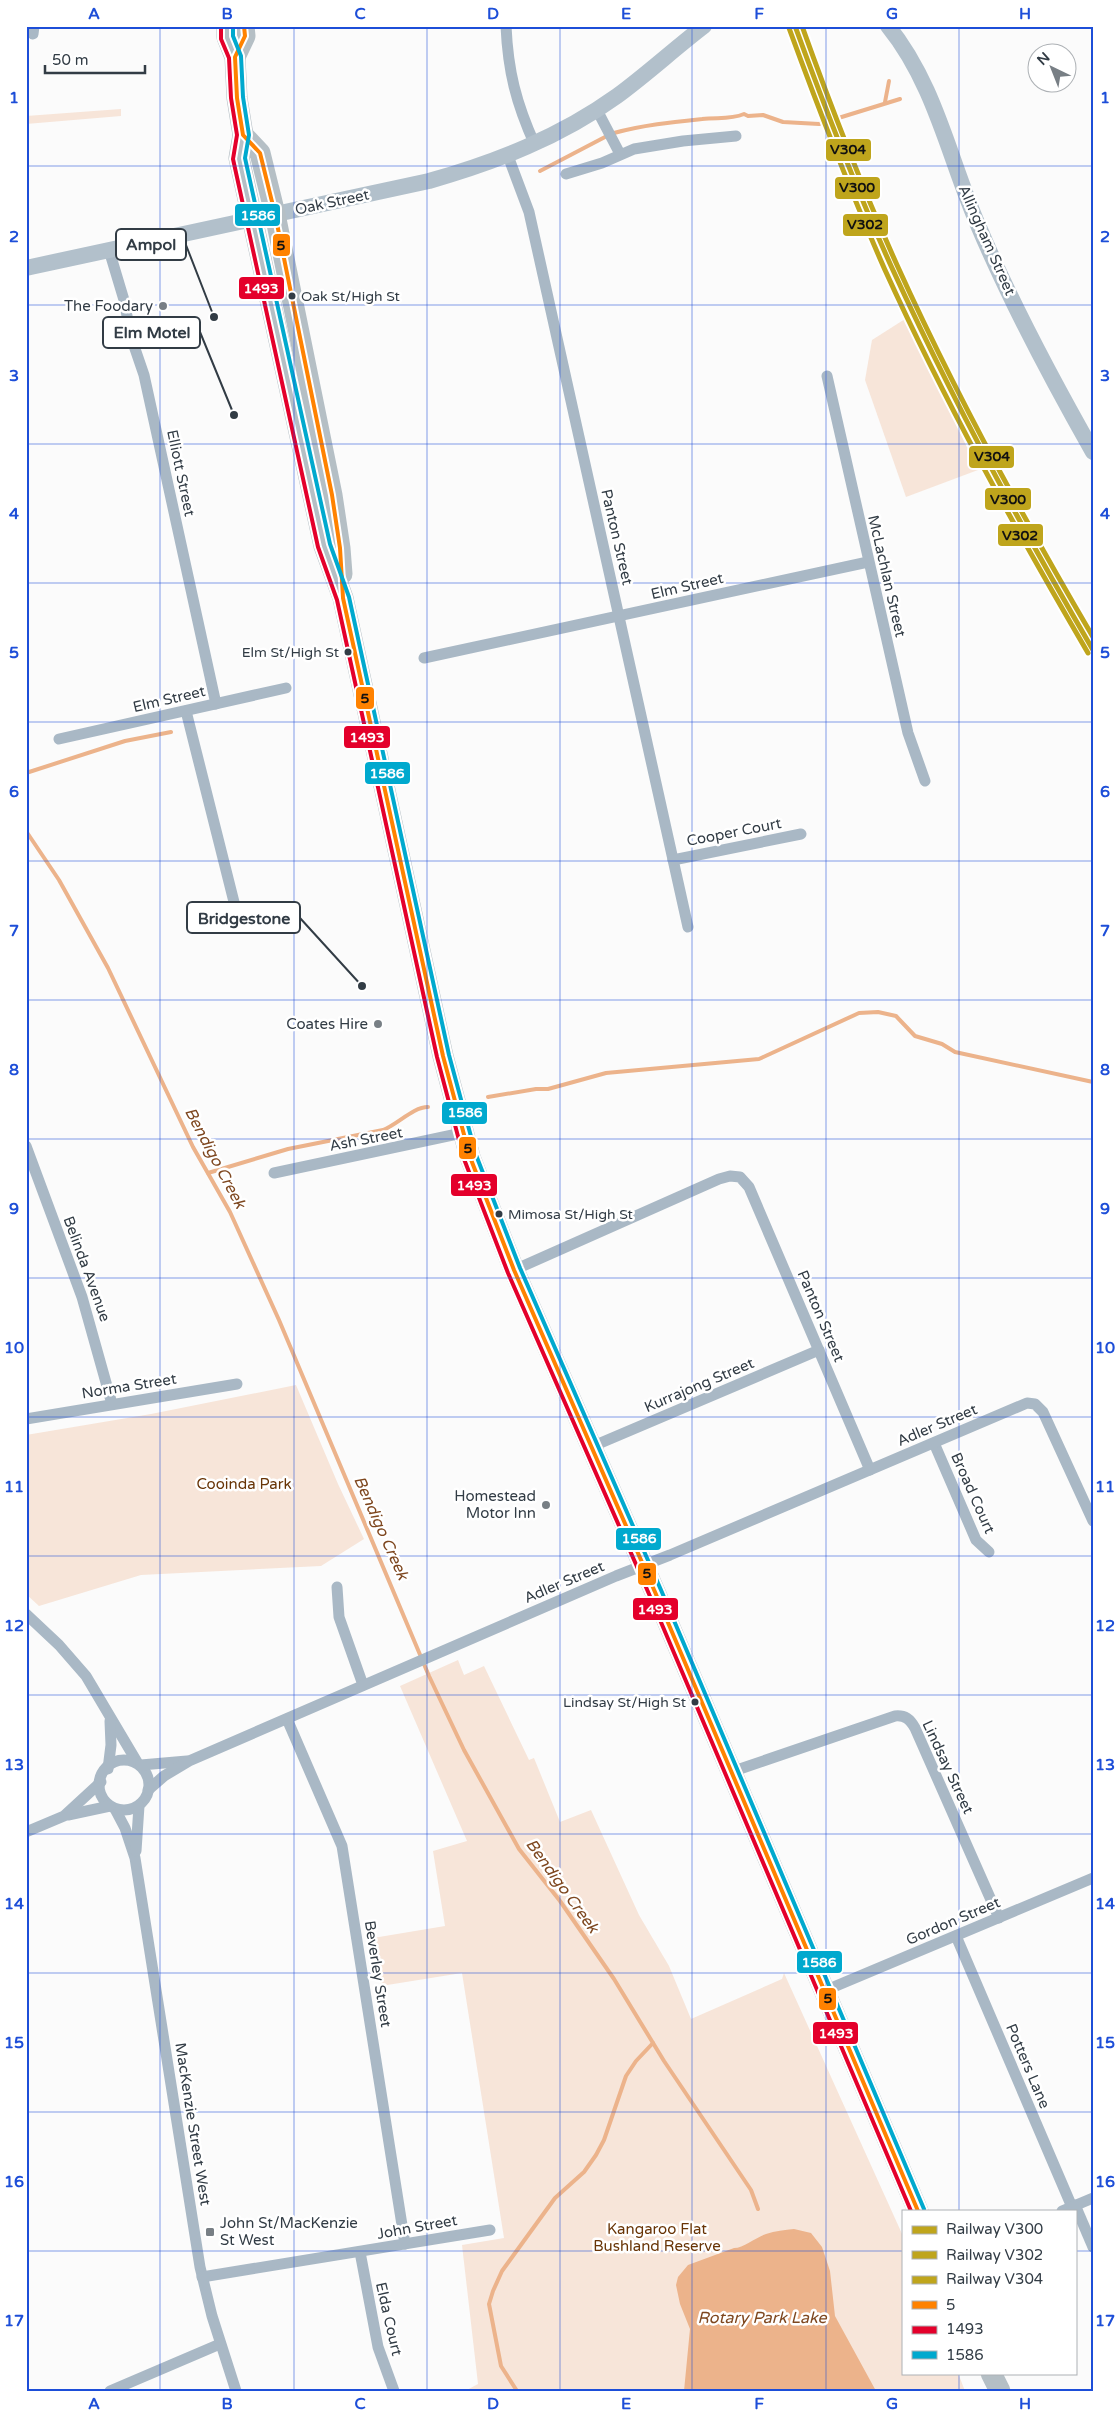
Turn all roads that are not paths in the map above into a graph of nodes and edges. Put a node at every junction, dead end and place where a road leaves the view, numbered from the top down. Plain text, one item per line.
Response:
1 (226, 26) edge
2 (244, 26) edge
3 (506, 26) edge
4 (704, 26) edge
5 (888, 26) edge
6 (235, 57) junction
7 (597, 110) junction
8 (243, 135) junction
9 (736, 136) dead end
10 (535, 144) junction
11 (620, 154) junction
12 (508, 156) junction
13 (566, 174) dead end
14 (275, 214) junction
15 (252, 219) junction
16 (109, 250) junction
17 (26, 268) edge
18 (827, 376) dead end
19 (1093, 452) edge
20 (868, 562) junction
21 (343, 598) junction
22 (619, 617) junction
23 (424, 658) dead end
24 (286, 688) dead end
25 (216, 704) junction
26 (186, 711) junction
27 (59, 739) dead end
28 (925, 781) dead end
29 (801, 834) dead end
30 (673, 860) junction
31 (232, 921) dead end
32 (688, 927) dead end
33 (462, 1133) junction
34 (26, 1146) edge
35 (274, 1173) dead end
36 (514, 1270) junction
37 (819, 1350) junction
38 (236, 1384) dead end
39 (112, 1404) junction
40 (26, 1418) edge
41 (934, 1443) junction
42 (592, 1447) junction
43 (870, 1470) junction
44 (1093, 1521) edge
45 (989, 1552) dead end
46 (643, 1566) junction
47 (337, 1587) dead end
48 (26, 1614) edge
49 (363, 1685) junction
50 (110, 1718) junction
51 (287, 1719) junction
52 (189, 1761) junction
53 (139, 1764) junction
54 (108, 1769) junction
55 (731, 1772) junction
56 (100, 1782) junction
57 (148, 1790) junction
58 (139, 1806) junction
59 (112, 1807) junction
60 (64, 1816) junction
61 (26, 1832) edge
62 (135, 1858) junction
63 (1093, 1878) edge
64 (999, 1918) junction
65 (956, 1936) junction
66 (824, 1991) junction
67 (1093, 2198) edge
68 (1069, 2208) edge
69 (918, 2210) edge
70 (1076, 2219) edge
71 (490, 2230) dead end
72 (405, 2244) junction
73 (1093, 2247) edge
74 (360, 2252) junction
75 (202, 2277) junction
76 (220, 2344) junction
77 (992, 2374) edge
78 (110, 2391) edge
79 (236, 2391) edge
80 (394, 2391) edge
81 (1000, 2391) edge

1 - 6 highway
2 - 6 highway
3 - 10 street
4 - 7 main road, Oak Street
5 - 19 main road, Allingham Street
6 - 8 highway
7 - 10 main road, Oak Street
7 - 11 street
8 - 14 highway
8 - 15 highway
9 - 11 street
10 - 12 main road, Oak Street
11 - 13 street
12 - 14 main road, Oak Street
12 - 22 street, Panton Street
14 - 15 main road, Oak Street
14 - 21 highway
15 - 16 main road, Oak Street
15 - 21 highway
16 - 17 main road, Oak Street
16 - 25 street, Elliott Street
18 - 20 street, McLachlan Street
20 - 22 street, Elm Street
20 - 28 street, McLachlan Street
21 - 33 highway
22 - 23 street, Elm Street
22 - 30 street, Panton Street
24 - 25 street, Elm Street
25 - 26 street, Elm Street
26 - 27 street, Elm Street
26 - 31 street
29 - 30 street, Cooper Court
30 - 32 street, Panton Street
33 - 35 street, Ash Street
33 - 36 highway
34 - 39 street, Belinda Avenue
36 - 37 street, Panton Street
36 - 42 highway
37 - 42 street, Kurrajong Street
37 - 43 street, Panton Street
38 - 39 street, Norma Street
39 - 40 street, Norma Street
41 - 43 street, Adler Street
41 - 44 street, Adler Street
41 - 45 street, Broad Court
42 - 46 highway
43 - 46 street, Adler Street
46 - 49 street, Adler Street
46 - 55 highway
47 - 49 street
48 - 50 street
49 - 51 street, Adler Street
50 - 53 street
50 - 54 street
51 - 52 street, Adler Street
51 - 72 street, Beverley Street
52 - 53 street, Adler Street
52 - 57 street, Adler Street
53 - 54 street
53 - 57 street
54 - 56 street
55 - 64 street, Lindsay Street
55 - 66 highway
56 - 59 street
56 - 60 street
57 - 58 street
58 - 59 street
58 - 62 street, MacKenzie Street West
59 - 60 street
59 - 62 street, MacKenzie Street West
60 - 61 street
62 - 75 street, MacKenzie Street West
63 - 64 street, Gordon Street
64 - 65 street, Gordon Street
65 - 66 street, Gordon Street
65 - 68 street, Potters Lane
66 - 69 highway
67 - 68 street
70 - 73 street, Potters Lane
71 - 72 street, John Street
72 - 74 street, John Street
74 - 75 street, John Street
74 - 80 street, Elda Court
75 - 76 street, MacKenzie Street West
76 - 78 street
76 - 79 street, MacKenzie Street West
77 - 81 highway

